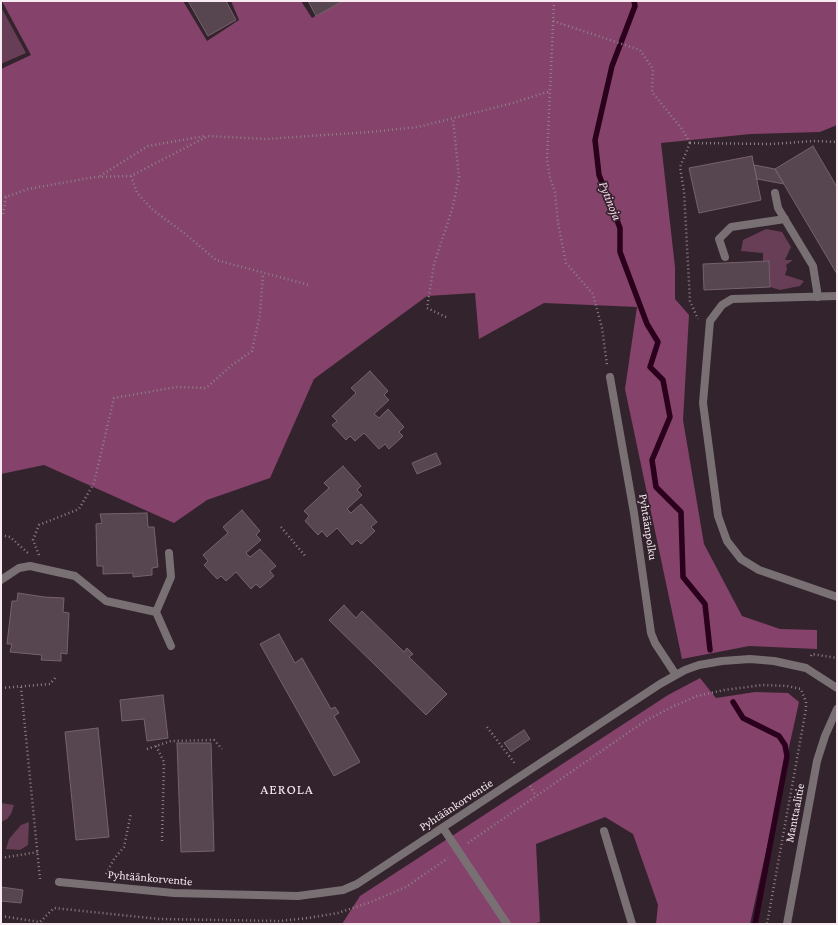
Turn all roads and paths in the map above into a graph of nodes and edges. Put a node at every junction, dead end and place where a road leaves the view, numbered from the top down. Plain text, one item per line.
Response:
1 (554, 1) edge
2 (553, 21) junction
3 (550, 91) junction
4 (453, 119) junction
5 (208, 136) junction
6 (837, 142) edge
7 (690, 143) junction
8 (100, 176) junction
9 (130, 176) junction
10 (775, 193) dead end
11 (1, 195) edge
12 (6, 197) junction
13 (3, 214) dead end
14 (785, 219) junction
15 (725, 257) dead end
16 (262, 273) junction
17 (309, 285) dead end
18 (818, 296) junction
19 (837, 296) edge
20 (446, 318) dead end
21 (710, 331) junction
22 (610, 377) joint
23 (281, 527) dead end
24 (1, 535) edge
25 (169, 553) dead end
26 (306, 557) dead end
27 (30, 566) junction
28 (43, 569) junction
29 (1, 580) edge
30 (837, 597) edge
31 (156, 612) junction
32 (171, 646) dead end
33 (809, 658) dead end
34 (837, 658) edge
35 (676, 675) junction
36 (56, 676) dead end
37 (21, 687) junction
38 (1, 688) edge
39 (837, 688) edge
40 (806, 709) dead end
41 (837, 709) edge
42 (487, 727) dead end
43 (156, 746) junction
44 (148, 749) dead end
45 (222, 749) dead end
46 (523, 775) junction
47 (536, 796) dead end
48 (130, 812) dead end
49 (443, 828) junction
50 (604, 831) dead end
51 (162, 842) dead end
52 (38, 852) junction
53 (1, 858) edge
54 (40, 879) dead end
55 (59, 882) dead end
56 (100, 886) junction
57 (54, 908) dead end
58 (1, 916) edge
59 (507, 924) edge
60 (632, 924) edge
61 (767, 924) edge
62 (787, 924) edge

1 - 2 path
2 - 3 path
2 - 7 path
3 - 4 path
3 - 22 path
4 - 5 path
4 - 20 path
5 - 8 path
5 - 9 path
6 - 7 path
7 - 21 path
8 - 9 path
8 - 12 path
9 - 16 path
10 - 14 street
11 - 12 path
12 - 13 path
14 - 15 street
14 - 18 street
16 - 17 path
16 - 28 path
18 - 19 street
18 - 21 street
21 - 30 street
22 - 35 street, Pyhtäänpolku
23 - 26 path
24 - 27 path
25 - 31 street
27 - 28 street
27 - 29 street
28 - 31 street
31 - 32 street
33 - 34 path
35 - 39 street, Pyhtäänkorventie
35 - 46 street, Pyhtäänkorventie
36 - 37 path
37 - 38 path
37 - 52 path
40 - 61 path
41 - 62 street, Manttaalitie
42 - 46 path
43 - 44 path
43 - 45 path
43 - 51 path
46 - 47 path
46 - 49 street, Pyhtäänkorventie
48 - 56 path
49 - 56 street, Pyhtäänkorventie
49 - 59 street
50 - 60 street
52 - 53 path
52 - 54 path
55 - 56 street, Pyhtäänkorventie
57 - 58 path

